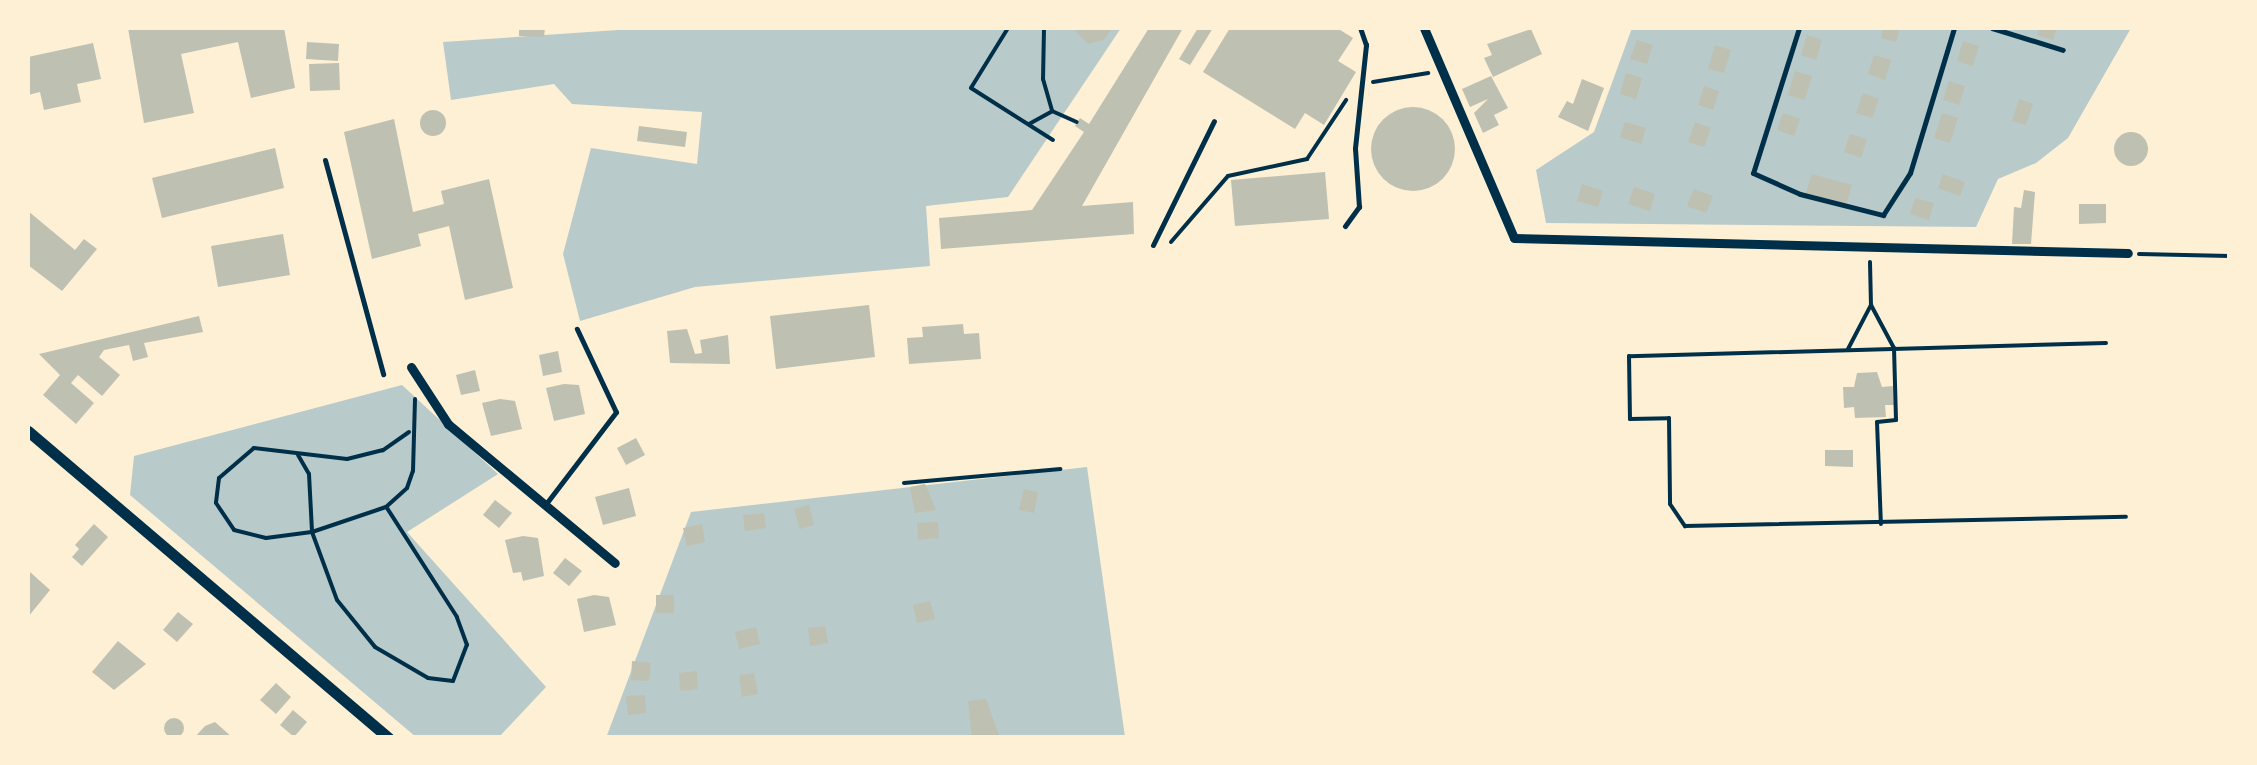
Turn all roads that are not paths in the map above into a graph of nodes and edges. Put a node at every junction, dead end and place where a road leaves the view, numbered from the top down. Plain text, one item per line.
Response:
1 (1360, 28) edge
2 (1424, 28) edge
3 (1799, 28) edge
4 (1954, 28) edge
5 (1992, 28) edge
6 (2062, 50) dead end
7 (1214, 122) dead end
8 (325, 160) dead end
9 (1344, 226) dead end
10 (1153, 245) dead end
11 (2128, 253) road end
12 (577, 329) dead end
13 (410, 366) dead end
14 (383, 374) dead end
15 (28, 431) edge
16 (545, 505) junction
17 (615, 563) dead end
18 (390, 738) edge

1 - 9 lane
2 - 11 street
3 - 4 lane
5 - 6 lane
7 - 10 lane
8 - 14 lane
12 - 16 lane
13 - 16 street
15 - 18 street
16 - 17 street

